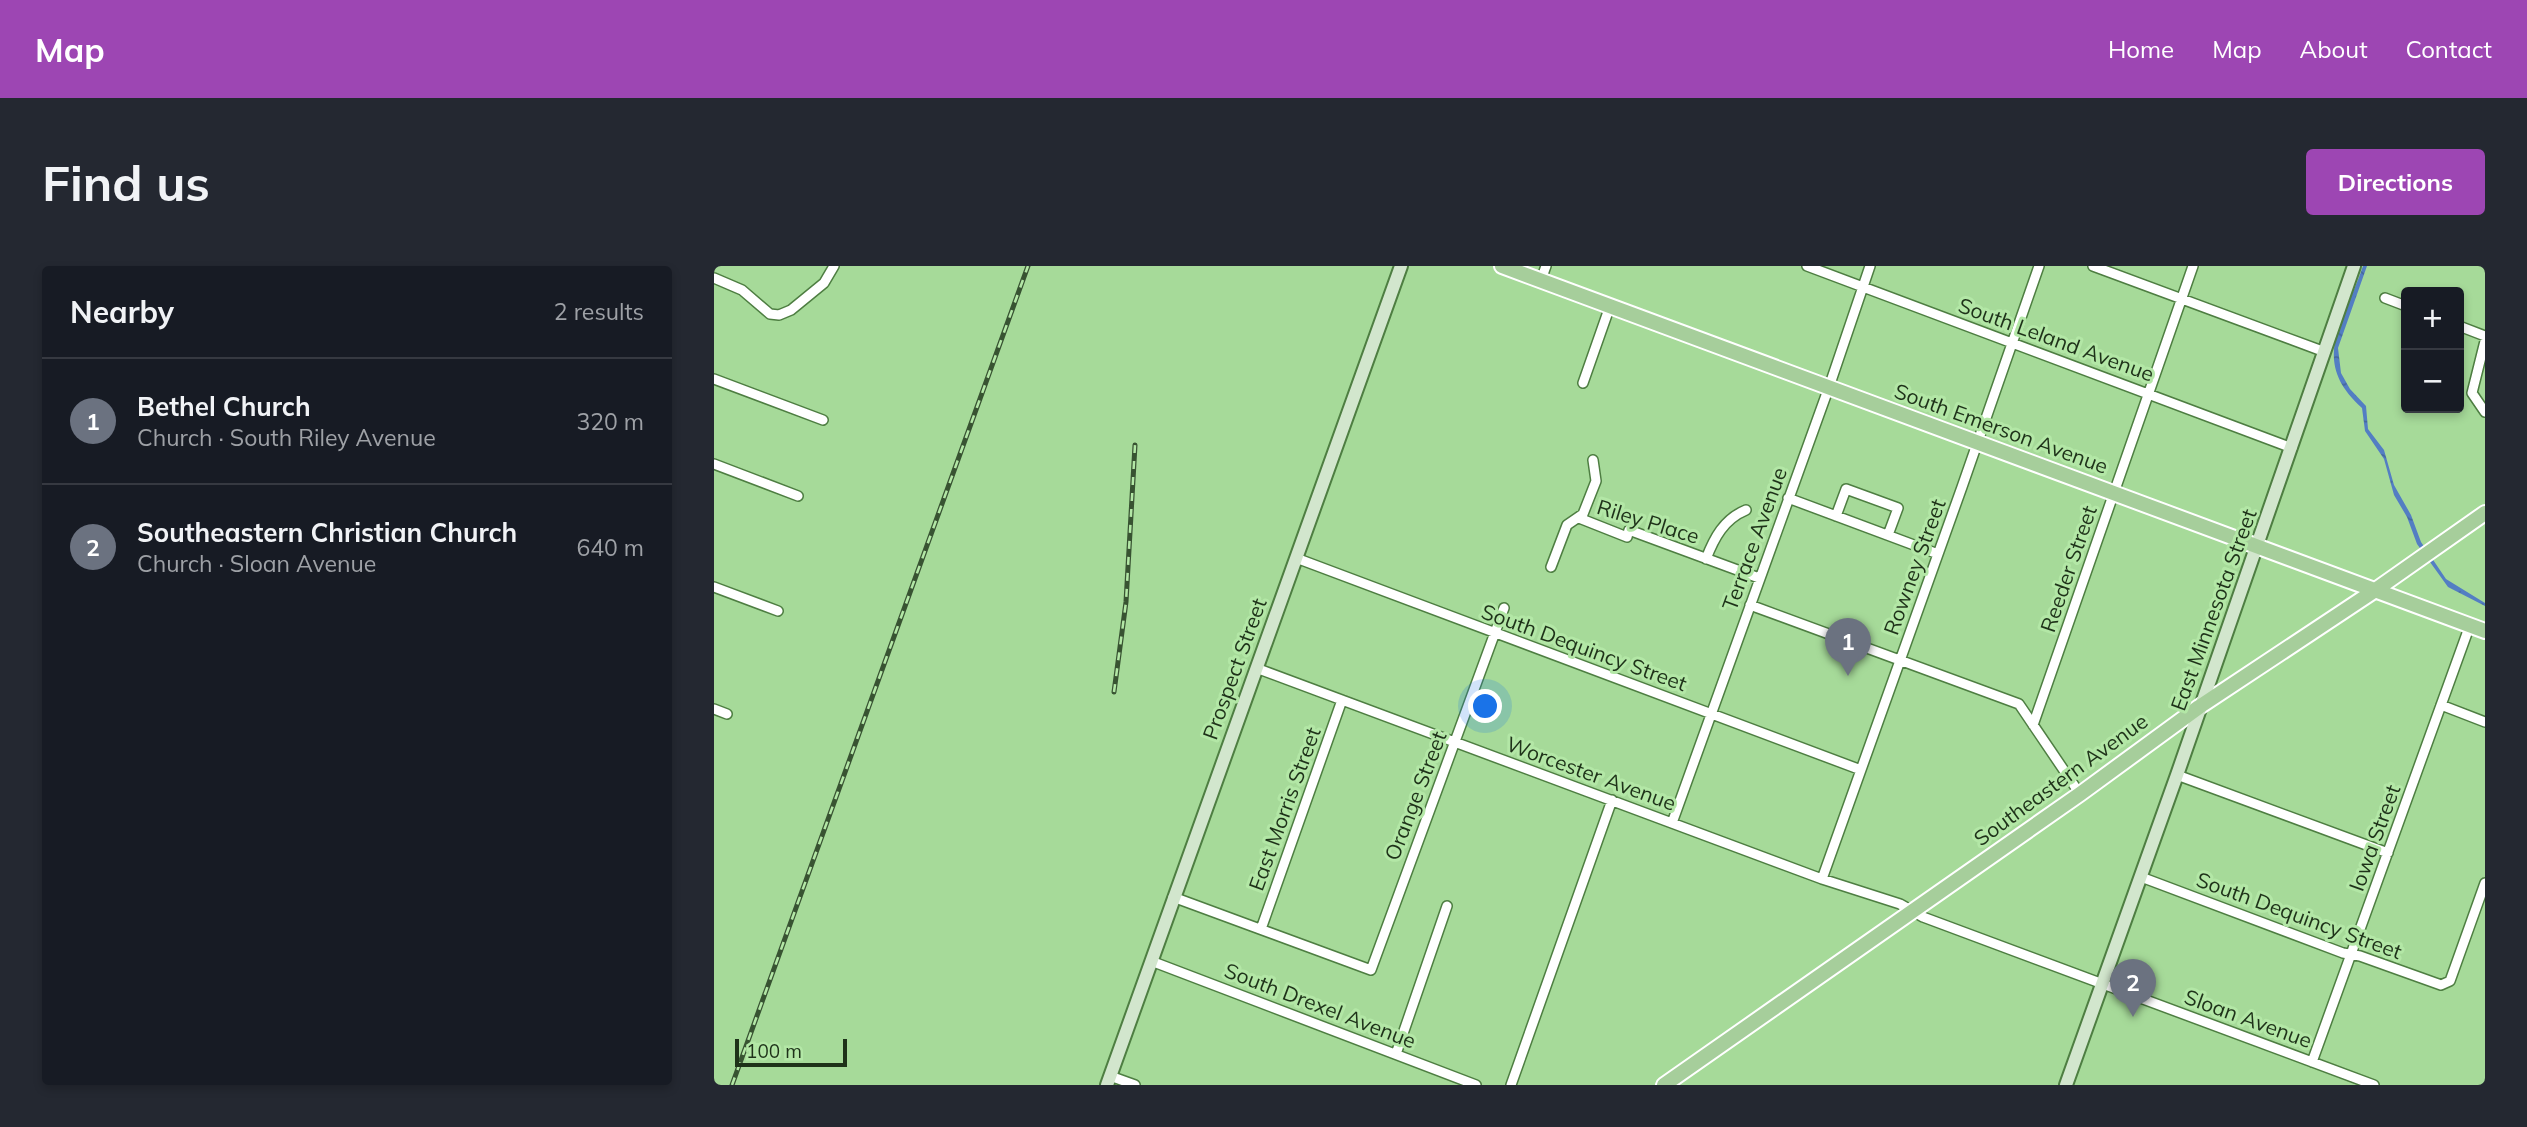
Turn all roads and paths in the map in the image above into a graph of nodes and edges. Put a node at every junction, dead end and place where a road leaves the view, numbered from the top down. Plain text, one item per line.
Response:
1 (834, 266) edge
2 (1401, 266) edge
3 (1502, 266) edge
4 (1807, 266) edge
5 (1870, 266) edge
6 (2039, 266) edge
7 (2093, 266) edge
8 (2193, 266) edge
9 (2354, 266) edge
10 (1544, 273) edge
11 (714, 278) edge
12 (1863, 287) junction
13 (2385, 298) dead end
14 (2182, 299) junction
15 (2401, 304) edge
16 (1610, 306) junction
17 (2464, 328) edge
18 (2485, 336) edge
19 (2485, 341) edge
20 (2012, 342) junction
21 (2325, 352) junction
22 (714, 379) edge
23 (1583, 383) dead end
24 (1829, 387) junction
25 (2149, 393) junction
26 (2485, 412) edge
27 (823, 420) dead end
28 (1978, 443) junction
29 (2292, 448) junction
30 (1593, 460) dead end
31 (714, 464) edge
32 (2115, 494) junction
33 (799, 496) dead end
34 (1788, 498) junction
35 (1740, 509) dead end
36 (2485, 513) edge
37 (1836, 516) junction
38 (1579, 519) junction
39 (1888, 535) junction
40 (2256, 546) junction
41 (1938, 554) junction
42 (1296, 558) junction
43 (1706, 559) junction
44 (1551, 567) dead end
45 (1759, 579) junction
46 (714, 587) edge
47 (2374, 591) junction
48 (1750, 604) junction
49 (1504, 608) dead end
50 (778, 611) dead end
51 (2470, 625) junction
52 (2485, 631) edge
53 (1494, 633) junction
54 (1900, 660) junction
55 (1256, 668) junction
56 (1342, 700) junction
57 (2441, 705) junction
58 (2199, 707) junction
59 (714, 709) edge
60 (727, 714) dead end
61 (1711, 714) junction
62 (2485, 722) edge
63 (2033, 725) junction
64 (1454, 742) junction
65 (1861, 770) junction
66 (2177, 775) junction
67 (2080, 794) junction
68 (1612, 800) junction
69 (1672, 823) junction
70 (2388, 853) junction
71 (2141, 877) junction
72 (1822, 879) junction
73 (2485, 883) edge
74 (1173, 897) junction
75 (1447, 906) dead end
76 (1913, 911) junction
77 (1261, 929) junction
78 (2351, 954) junction
79 (1151, 961) junction
80 (2102, 984) junction
81 (1396, 1054) junction
82 (2312, 1062) junction
83 (1108, 1080) edge
84 (1135, 1085) edge
85 (1476, 1085) edge
86 (1511, 1085) edge
87 (1664, 1085) edge
88 (2066, 1085) edge
89 (2374, 1085) edge

1 - 11 street
2 - 42 street, Prospect Street
3 - 10 main road, South Emerson Avenue
4 - 12 street, South Leland Avenue
5 - 12 street, Terrace Avenue
6 - 20 street, Rowney Street
7 - 14 street
8 - 14 street, Reeder Street
9 - 21 street, East Minnesota Street
10 - 16 main road, South Emerson Avenue
12 - 20 street, South Leland Avenue
12 - 24 street, Terrace Avenue
13 - 15 street
14 - 21 street
14 - 25 street, Reeder Street
16 - 23 street
16 - 24 main road, South Emerson Avenue
17 - 18 street
19 - 26 street
20 - 25 street, South Leland Avenue
20 - 28 street, Rowney Street
21 - 29 street, East Minnesota Street
22 - 27 street
24 - 28 main road, South Emerson Avenue
24 - 34 street, Terrace Avenue
25 - 29 street, South Leland Avenue
25 - 32 street, Reeder Street
28 - 32 main road, South Emerson Avenue
28 - 41 street, Rowney Street
29 - 40 street, East Minnesota Street
30 - 38 street, Riley Place
31 - 33 street
32 - 40 main road, South Emerson Avenue
32 - 63 street, Reeder Street
34 - 37 street
34 - 45 street, Terrace Avenue
35 - 43 street, Riley Place
36 - 47 main road, Southeastern Avenue
37 - 39 street
37 - 39 street
38 - 43 street, Riley Place
38 - 44 street, Riley Place
39 - 41 street
40 - 47 main road, South Emerson Avenue
40 - 58 street, East Minnesota Street
41 - 54 street, Rowney Street
42 - 53 street, South Dequincy Street
42 - 55 street, Prospect Street
43 - 45 street, Riley Place
45 - 48 street, Terrace Avenue
46 - 50 street
47 - 51 main road, South Emerson Avenue
47 - 58 main road, Southeastern Avenue
48 - 54 street
48 - 61 street, Terrace Avenue
49 - 53 street, Orange Street
51 - 52 main road, South Emerson Avenue
51 - 57 street, Iowa Street
53 - 61 street, South Dequincy Street
53 - 64 street, Orange Street
54 - 63 street
54 - 65 street, Rowney Street
55 - 56 street, Worcester Avenue
55 - 74 street, Prospect Street
56 - 64 street, Worcester Avenue
56 - 77 street, East Morris Street
57 - 62 street
57 - 70 street, Iowa Street
58 - 66 street, East Minnesota Street
58 - 67 main road, Southeastern Avenue
59 - 60 street
61 - 65 street, South Dequincy Street
61 - 69 street, Terrace Avenue
63 - 67 street
64 - 68 street, Worcester Avenue
64 - 77 street, Orange Street
65 - 72 street, Rowney Street
66 - 70 street
66 - 71 street, East Minnesota Street
67 - 76 main road, Southeastern Avenue
68 - 69 street, Worcester Avenue
68 - 86 street
69 - 72 street, Worcester Avenue
70 - 78 street, Iowa Street
71 - 78 street, South Dequincy Street
71 - 80 street, East Minnesota Street
72 - 76 street, Worcester Avenue
73 - 78 street, South Dequincy Street
74 - 77 street
74 - 79 street, Prospect Street
75 - 81 street
76 - 80 street, Sloan Avenue
76 - 87 main road, Southeastern Avenue
78 - 82 street, Iowa Street
79 - 81 street, South Drexel Avenue
79 - 83 street, Prospect Street
80 - 82 street, Sloan Avenue
80 - 88 street, East Minnesota Street
81 - 85 street, South Drexel Avenue
82 - 89 street, Sloan Avenue
83 - 84 street

